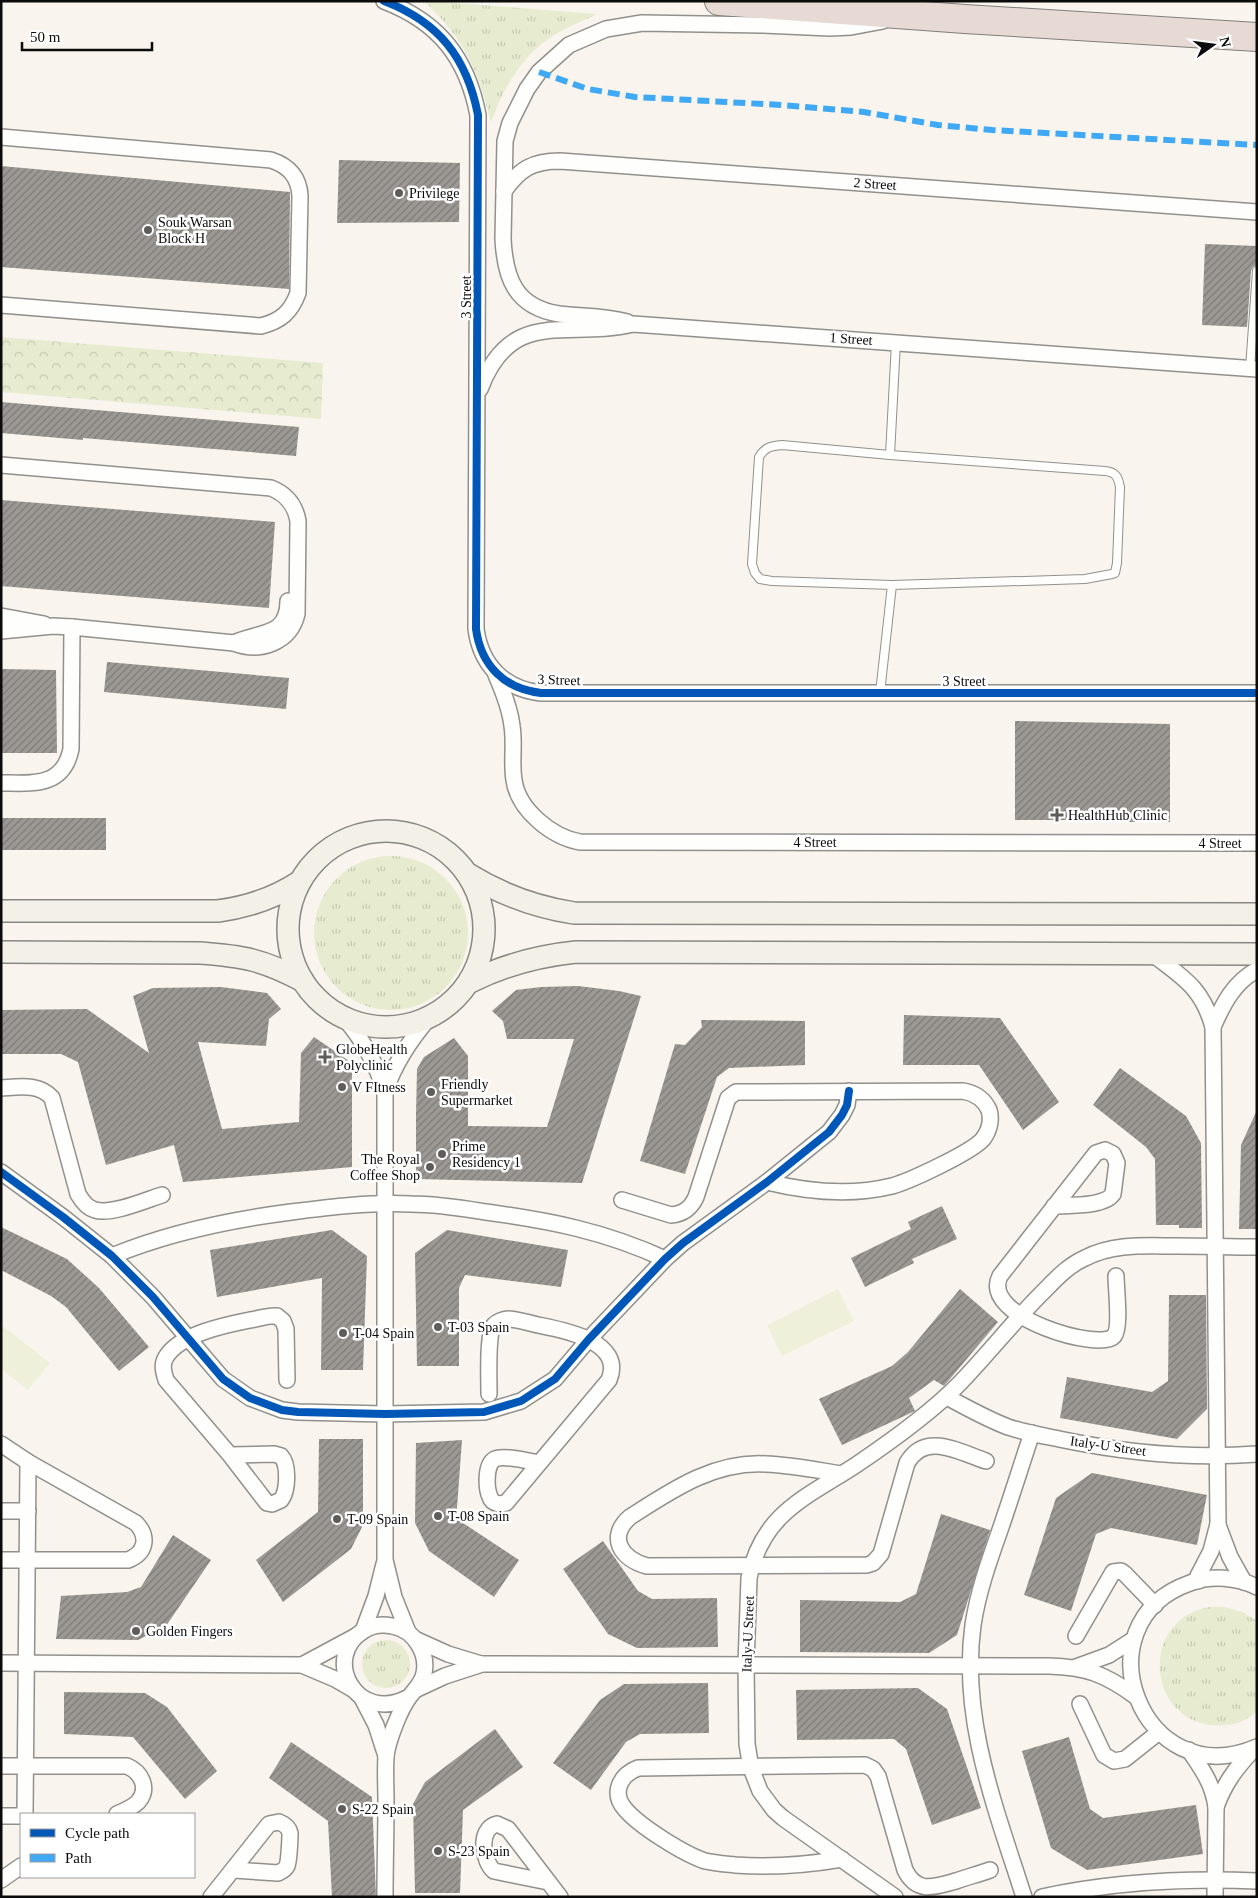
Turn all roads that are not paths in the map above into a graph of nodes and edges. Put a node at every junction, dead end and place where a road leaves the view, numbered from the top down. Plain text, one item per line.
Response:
1 (384, 1) edge
2 (719, 1) edge
3 (905, 15) junction
4 (1257, 37) edge
5 (1, 137) edge
6 (504, 191) junction
7 (1257, 212) edge
8 (1257, 271) edge
9 (1, 305) edge
10 (633, 324) junction
11 (896, 342) junction
12 (1253, 368) edge
13 (478, 396) junction
14 (890, 455) junction
15 (1, 465) edge
16 (892, 586) junction
17 (1, 616) edge
18 (53, 626) junction
19 (72, 627) junction
20 (1, 631) edge
21 (495, 673) junction
22 (880, 693) junction
23 (1257, 693) edge
24 (1, 783) edge
25 (1257, 843) edge
26 (468, 874) junction
27 (299, 882) junction
28 (1, 911) edge
29 (1257, 914) edge
30 (1, 952) edge
31 (1150, 953) junction
32 (1257, 954) edge
33 (1257, 970) edge
34 (303, 981) junction
35 (470, 982) junction
36 (429, 1018) junction
37 (345, 1019) junction
38 (1213, 1026) junction
39 (1, 1088) edge
40 (384, 1091) junction
41 (849, 1091) junction
42 (1, 1172) edge
43 (767, 1182) junction
44 (1, 1184) edge
45 (17, 1184) junction
46 (162, 1196) dead end
47 (622, 1200) dead end
48 (385, 1204) junction
49 (1054, 1206) junction
50 (1216, 1246) junction
51 (1257, 1247) edge
52 (112, 1256) junction
53 (665, 1259) junction
54 (1116, 1276) dead end
55 (1020, 1315) junction
56 (187, 1339) junction
57 (589, 1339) junction
58 (287, 1380) dead end
59 (489, 1394) dead end
60 (947, 1396) junction
61 (385, 1414) junction
62 (1032, 1434) junction
63 (1, 1444) edge
64 (1257, 1454) edge
65 (230, 1455) dead end
66 (1218, 1457) junction
67 (986, 1460) dead end
68 (28, 1462) junction
69 (539, 1463) dead end
70 (841, 1474) junction
71 (1, 1511) edge
72 (28, 1511) junction
73 (1218, 1524) junction
74 (1, 1560) edge
75 (28, 1560) junction
76 (385, 1560) junction
77 (752, 1564) junction
78 (1198, 1581) junction
79 (1251, 1584) edge
80 (1155, 1605) junction
81 (360, 1633) junction
82 (412, 1636) junction
83 (1076, 1636) dead end
84 (1134, 1639) junction
85 (27, 1662) junction
86 (1, 1663) edge
87 (482, 1664) junction
88 (302, 1665) junction
89 (746, 1665) junction
90 (970, 1666) junction
91 (1076, 1667) junction
92 (413, 1693) junction
93 (358, 1694) junction
94 (1135, 1696) junction
95 (1080, 1704) dead end
96 (1159, 1732) junction
97 (1256, 1747) edge
98 (1189, 1750) junction
99 (386, 1756) junction
100 (1, 1766) edge
101 (26, 1767) junction
102 (751, 1768) junction
103 (1216, 1807) junction
104 (26, 1813) edge
105 (119, 1813) edge
106 (1, 1816) edge
107 (20, 1816) edge
108 (842, 1859) junction
109 (20, 1867) edge
110 (234, 1870) dead end
111 (990, 1870) dead end
112 (1, 1880) edge
113 (1216, 1881) junction
114 (1257, 1881) edge
115 (548, 1882) junction
116 (211, 1897) edge
117 (385, 1897) edge
118 (560, 1897) edge
119 (895, 1897) edge
120 (1024, 1897) edge
121 (1042, 1897) edge
122 (1215, 1897) edge

1 - 13 street, 3 Street
2 - 3 highway
3 - 4 highway
3 - 6 street
5 - 9 street
6 - 7 street, 2 Street
6 - 10 street
8 - 12 lane
10 - 11 street, 1 Street
10 - 13 street, 1 Street
11 - 12 street, 1 Street
11 - 14 lane
13 - 21 street, 3 Street
14 - 16 lane
14 - 16 lane
15 - 19 street
16 - 22 lane
17 - 18 street
18 - 19 street
18 - 20 street
19 - 24 street
21 - 22 street, 3 Street
21 - 25 street, 4 Street
22 - 23 street, 3 Street
26 - 27 street
26 - 29 street
26 - 35 street
27 - 28 street
27 - 34 street
30 - 34 street
31 - 32 street
31 - 35 street
31 - 38 street
33 - 38 street
34 - 37 street
35 - 36 street
36 - 37 street
36 - 40 street
37 - 40 street
38 - 50 street
39 - 46 street
40 - 48 street
41 - 43 street
41 - 43 street
41 - 47 street
42 - 45 street
43 - 53 street
44 - 45 street
45 - 52 street
48 - 52 street
48 - 53 street
48 - 61 street
49 - 49 street
49 - 55 street
50 - 51 street, Italy-U Street
50 - 55 street, Italy-U Street
50 - 66 street
52 - 56 street
53 - 57 street
54 - 55 street
55 - 60 street, Italy-U Street
56 - 58 street
56 - 61 street
56 - 65 street
57 - 59 street
57 - 61 street
57 - 69 street
60 - 62 street, Italy-U Street
60 - 70 street, Italy-U Street
61 - 76 street
62 - 66 street, Italy-U Street
62 - 90 street
63 - 68 street
64 - 66 street, Italy-U Street
66 - 73 street
67 - 77 street
68 - 72 street
68 - 75 street
70 - 77 street, Italy-U Street
70 - 77 street
71 - 72 street
72 - 75 street
73 - 78 street
73 - 79 street
74 - 75 street
75 - 85 street
76 - 81 street
76 - 82 street
77 - 89 street, Italy-U Street
78 - 79 street
78 - 80 street
80 - 83 street
80 - 84 street
81 - 82 street
81 - 88 street
81 - 93 street
82 - 87 street
82 - 92 street
84 - 91 street
84 - 94 street
85 - 86 street
85 - 88 street
85 - 101 street
87 - 89 street
87 - 92 street
88 - 93 street
89 - 90 street
89 - 102 street, Italy-U Street
90 - 91 street
90 - 120 street
91 - 94 street
92 - 93 street
92 - 99 street
93 - 99 street
94 - 96 street
95 - 96 street
96 - 98 street
97 - 98 street
97 - 103 street
98 - 103 street
99 - 117 street
100 - 101 street
101 - 104 street
101 - 105 street
102 - 108 street, Italy-U Street
102 - 108 street
102 - 111 street
103 - 113 street
106 - 107 street
108 - 119 street, Italy-U Street
109 - 112 street
110 - 116 street
113 - 114 street
113 - 121 street
113 - 122 street
115 - 115 street
115 - 118 street

